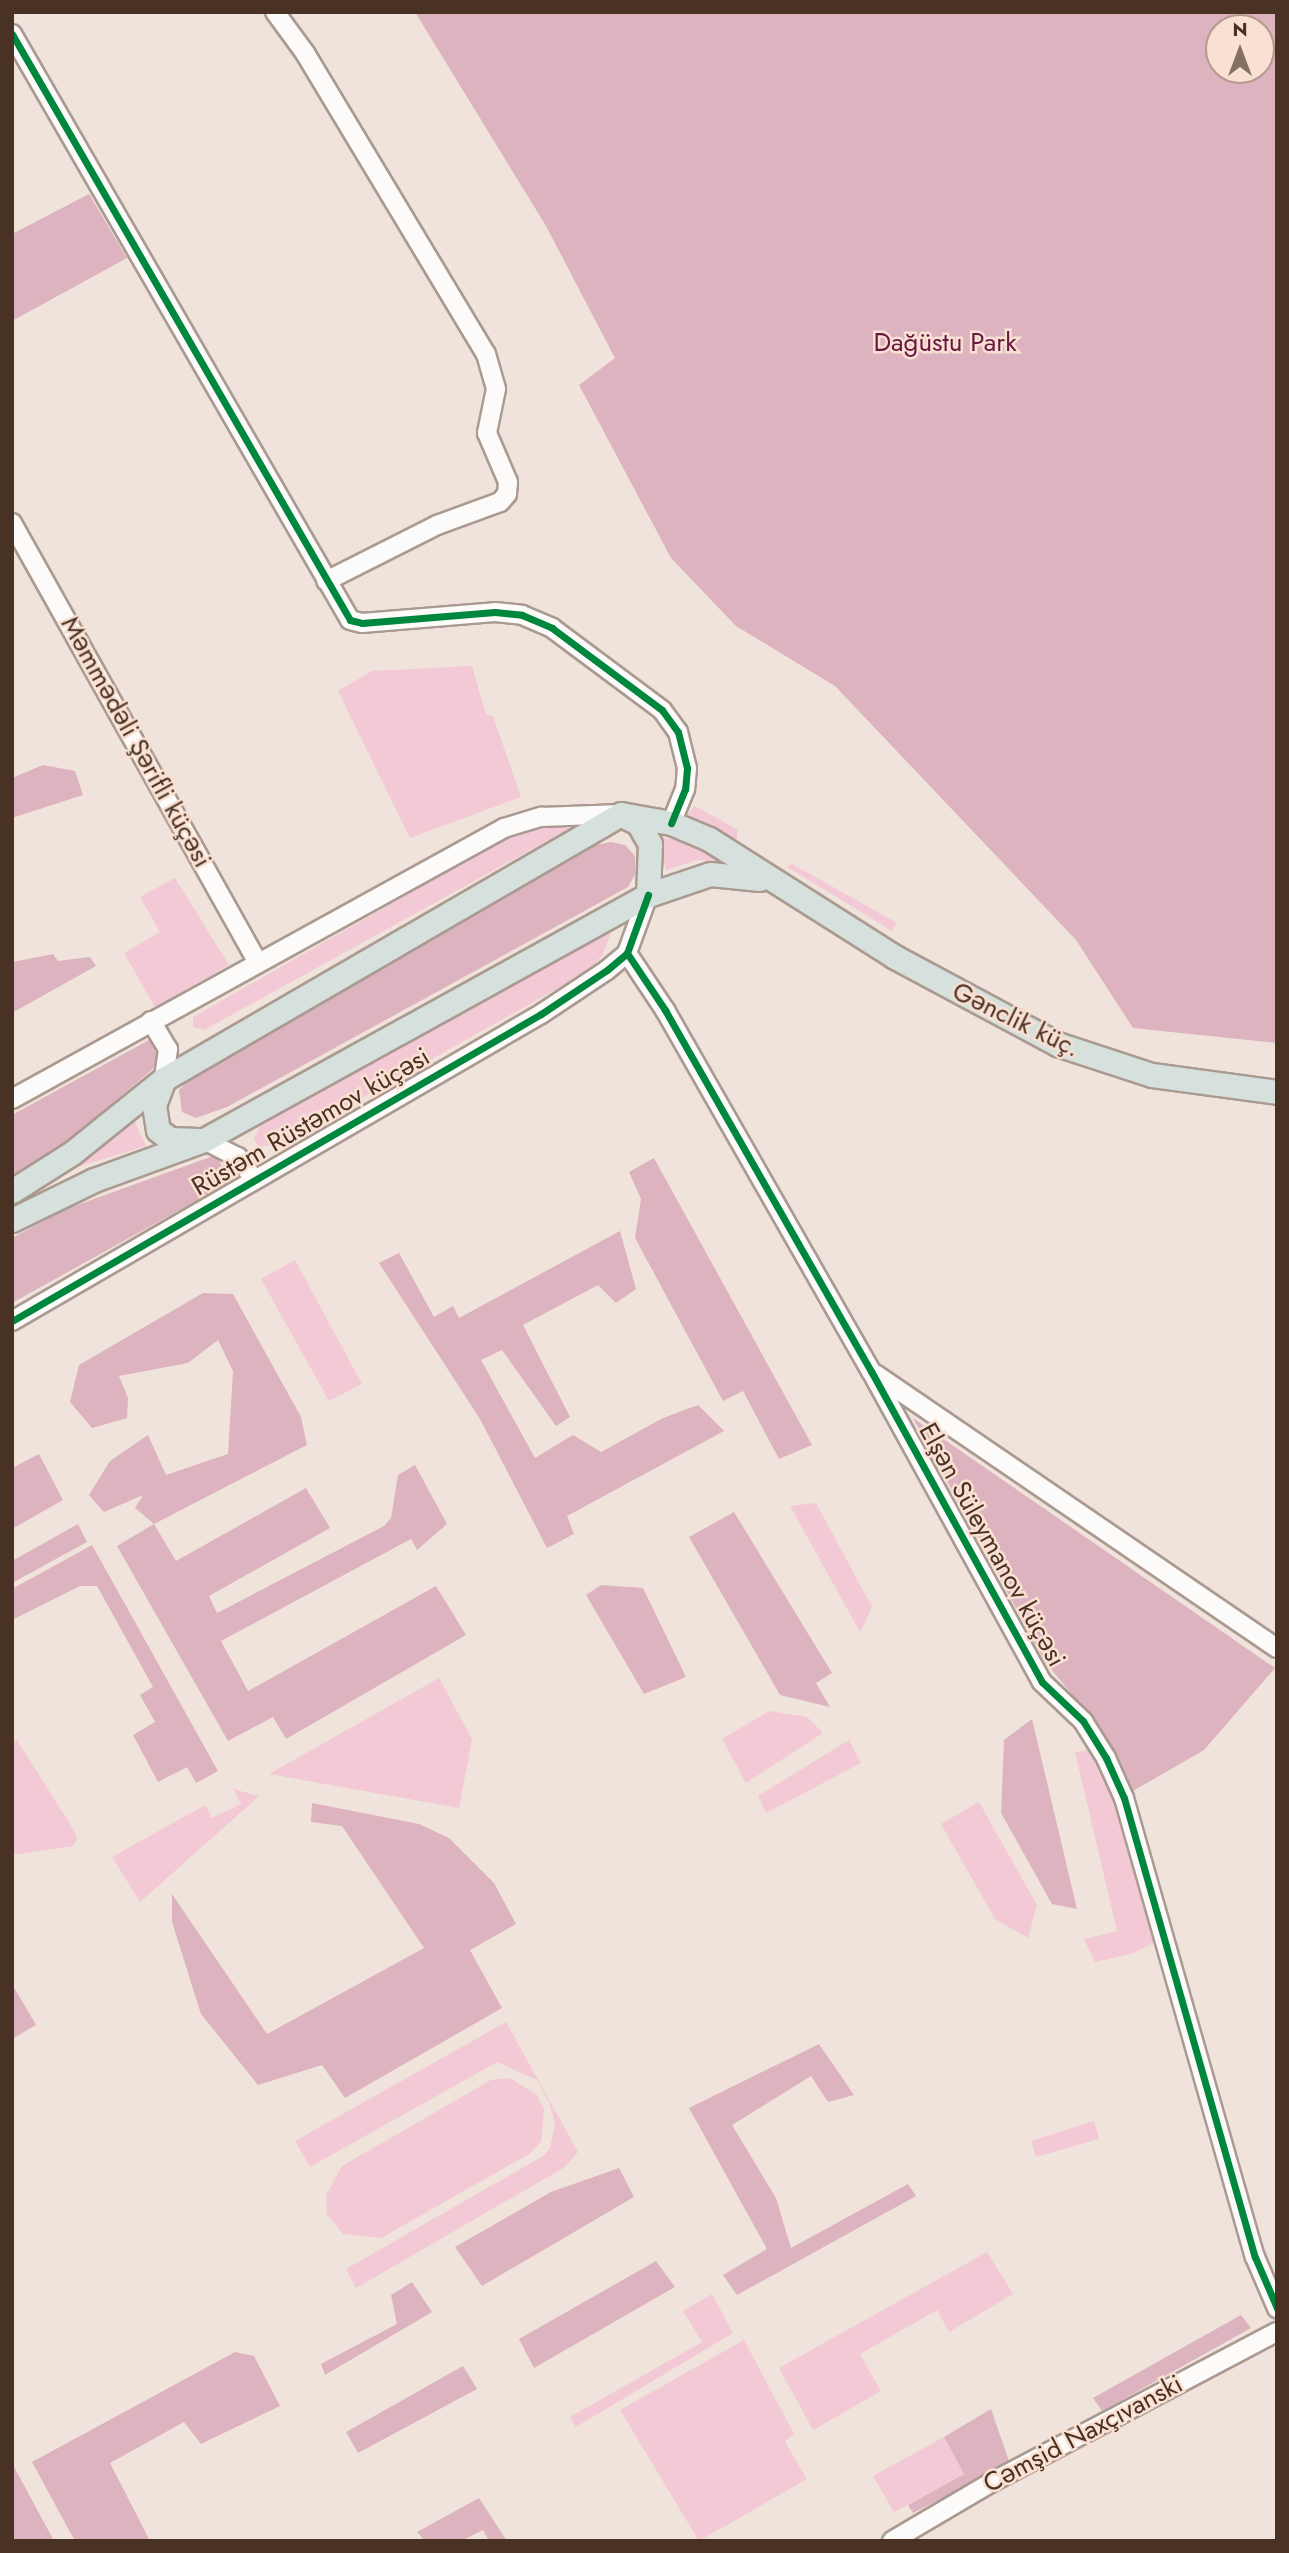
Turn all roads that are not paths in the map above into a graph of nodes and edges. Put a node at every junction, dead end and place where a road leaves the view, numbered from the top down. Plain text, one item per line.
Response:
1 (275, 12) edge
2 (12, 34) edge
3 (12, 523) edge
4 (326, 581) junction
5 (621, 814) junction
6 (680, 826) junction
7 (779, 885) junction
8 (648, 895) junction
9 (627, 953) junction
10 (257, 961) junction
11 (150, 1021) junction
12 (164, 1079) junction
13 (1277, 1092) edge
14 (12, 1100) edge
15 (204, 1140) junction
16 (254, 1179) junction
17 (12, 1191) edge
18 (12, 1220) edge
19 (12, 1321) edge
20 (871, 1371) junction
21 (1277, 1648) edge
22 (1277, 2308) edge
23 (1277, 2332) edge
24 (892, 2541) edge

1 - 4 street
2 - 4 street
3 - 10 street, Məmmədəli Şərifli küçəsi
4 - 6 street
5 - 6 main road
5 - 8 main road
5 - 10 street
5 - 12 main road
6 - 7 main road, Gənclik küç.
7 - 8 main road, Rüstəm Rüstəmov küçəsi
7 - 13 main road, Gənclik küç.
8 - 9 street
8 - 15 main road, Rüstəm Rüstəmov küçəsi
9 - 16 street, Rüstəm Rüstəmov küçəsi
9 - 20 street, Elşən Süleymanov küçəsi
10 - 11 street
11 - 12 street
11 - 14 street
12 - 15 main road
12 - 17 main road
15 - 16 street
15 - 18 main road, Rüstəm Rüstəmov küçəsi
16 - 19 street, Rüstəm Rüstəmov küçəsi
20 - 21 street, Elşən Süleymanov küçəsi
20 - 22 street, Elşən Süleymanov küçəsi
23 - 24 street, Cəmşid Naxçıvanski

